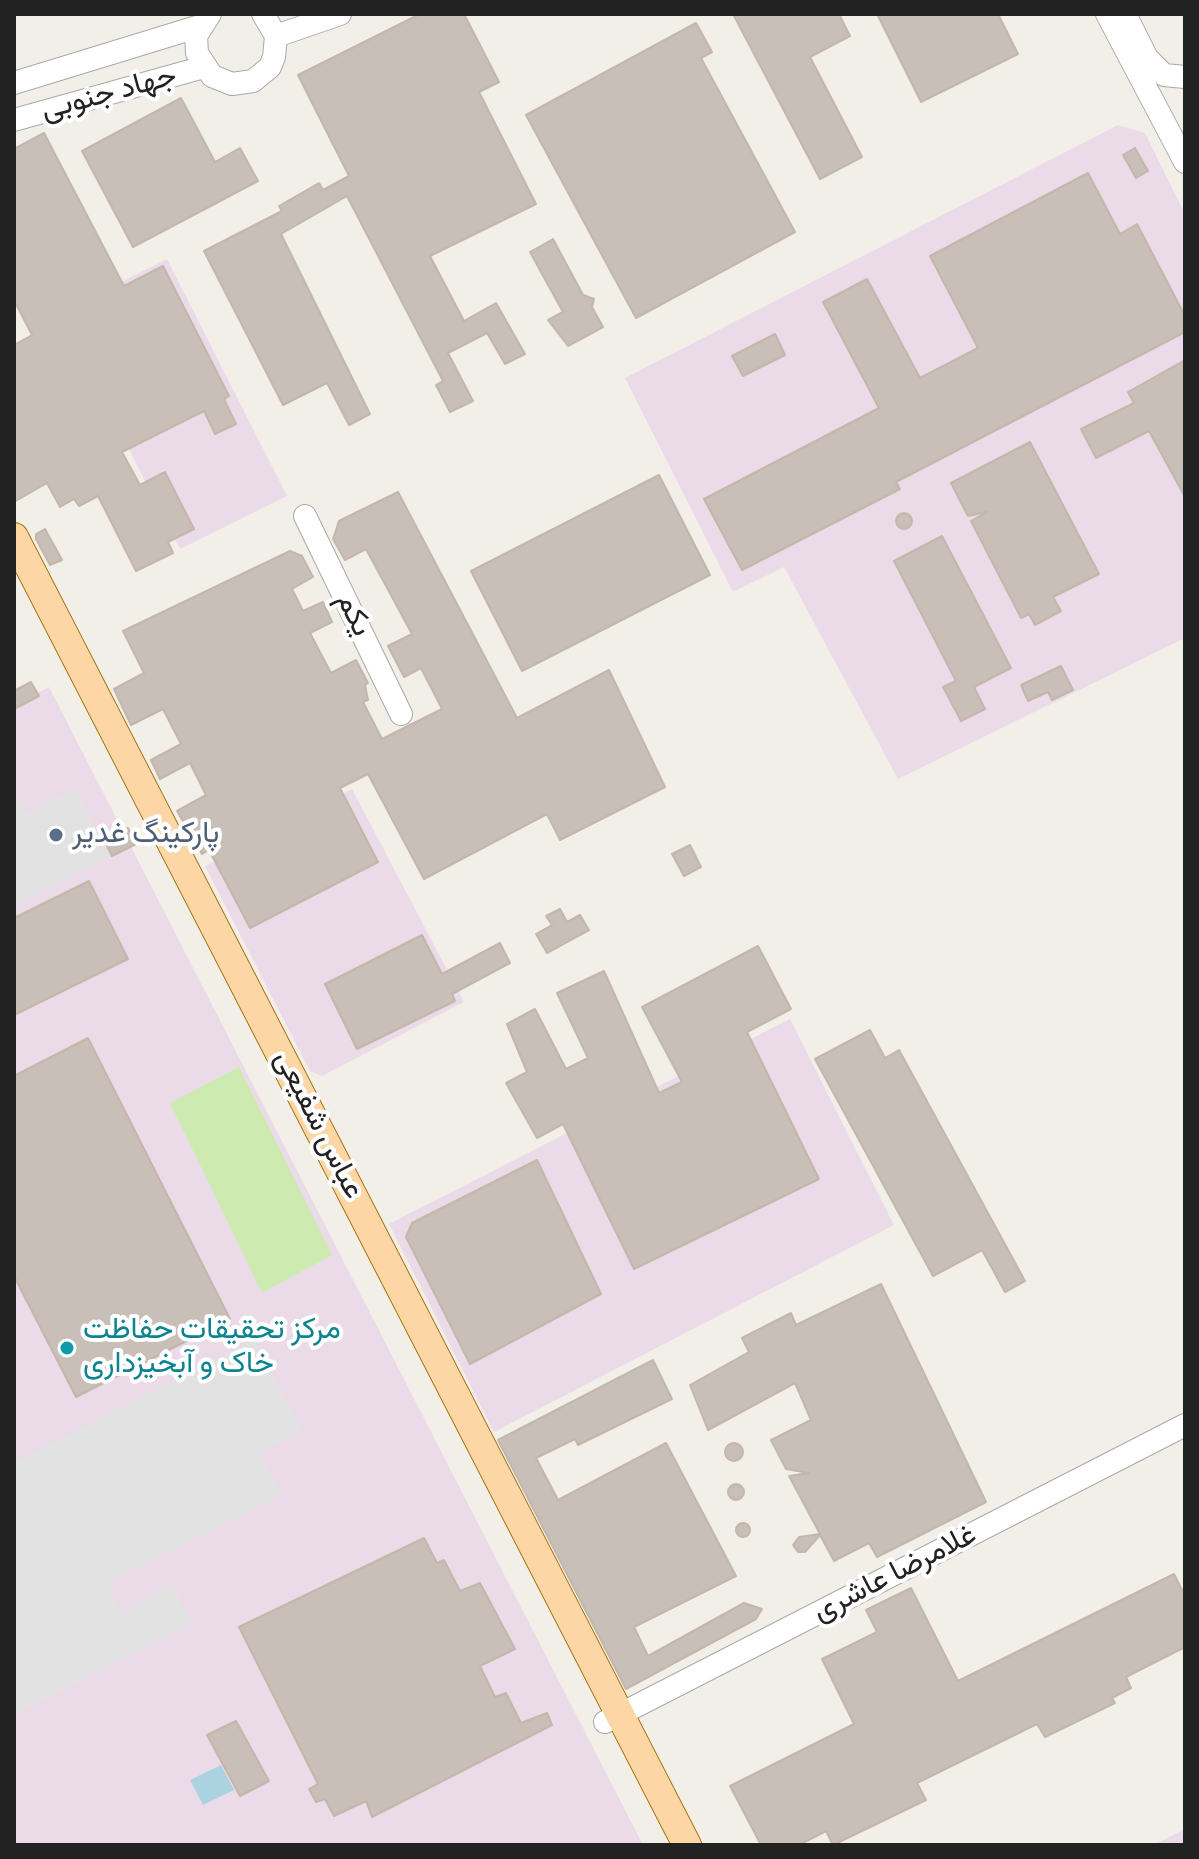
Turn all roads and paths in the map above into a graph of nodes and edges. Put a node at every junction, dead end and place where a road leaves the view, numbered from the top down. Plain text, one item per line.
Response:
1 (263, 14) edge
2 (340, 14) edge
3 (1107, 14) edge
4 (1125, 14) edge
5 (205, 20) edge
6 (276, 36) junction
7 (204, 67) junction
8 (1185, 77) edge
9 (14, 83) edge
10 (1150, 96) junction
11 (14, 120) edge
12 (1185, 162) edge
13 (305, 516) dead end
14 (14, 537) edge
15 (14, 565) edge
16 (401, 714) dead end
17 (1185, 1425) edge
18 (612, 1718) junction
19 (669, 1845) edge
20 (687, 1845) edge

1 - 6 street
2 - 6 street
3 - 10 street
4 - 8 street
5 - 7 street
5 - 9 street, جهاد جنوبی
6 - 7 street
7 - 11 street, جهاد جنوبی
8 - 10 street
10 - 12 street
13 - 16 street, یکم
14 - 18 main road, عباس شفیعی
15 - 18 main road, عباس شفیعی
17 - 18 street, غلامرضا عاشری
18 - 19 main road
18 - 20 main road

